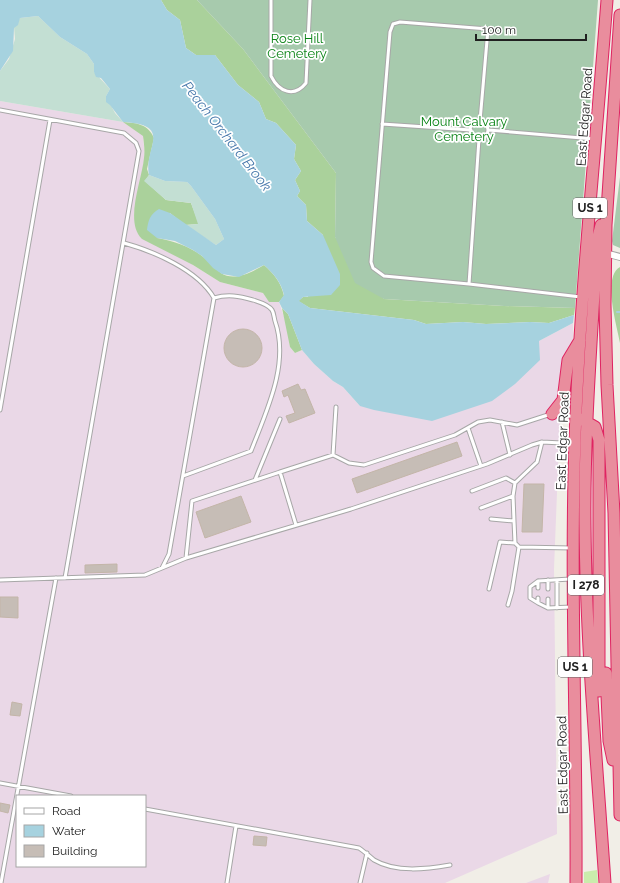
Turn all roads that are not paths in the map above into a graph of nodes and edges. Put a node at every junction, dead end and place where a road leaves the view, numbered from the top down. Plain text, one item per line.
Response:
1 (271, 0) edge
2 (310, 0) edge
3 (607, 0) edge
4 (620, 16) edge
5 (617, 92) edge
6 (0, 110) edge
7 (50, 120) junction
8 (480, 121) junction
9 (382, 124) junction
10 (470, 130) junction
11 (488, 130) junction
12 (479, 139) junction
13 (596, 139) junction
14 (609, 186) junction
15 (124, 243) junction
16 (605, 253) junction
17 (620, 257) edge
18 (469, 284) junction
19 (214, 298) junction
20 (583, 298) junction
21 (581, 338) junction
22 (336, 407) dead end
23 (0, 410) edge
24 (552, 414) junction
25 (576, 417) junction
26 (280, 419) dead end
27 (502, 422) junction
28 (586, 422) junction
29 (468, 428) junction
30 (586, 436) junction
31 (575, 440) junction
32 (542, 442) junction
33 (333, 455) junction
34 (510, 455) junction
35 (481, 466) junction
36 (280, 472) junction
37 (183, 476) junction
38 (255, 480) junction
39 (516, 483) junction
40 (613, 486) junction
41 (600, 489) junction
42 (472, 491) dead end
43 (513, 496) junction
44 (481, 508) dead end
45 (620, 518) edge
46 (491, 519) dead end
47 (514, 521) junction
48 (296, 525) junction
49 (515, 543) junction
50 (519, 547) junction
51 (574, 548) junction
52 (186, 558) junction
53 (162, 568) junction
54 (56, 578) junction
55 (65, 578) junction
56 (574, 579) junction
57 (0, 580) edge
58 (548, 580) junction
59 (557, 580) junction
60 (538, 581) junction
61 (538, 588) dead end
62 (488, 589) dead end
63 (548, 590) dead end
64 (538, 598) dead end
65 (548, 599) dead end
66 (538, 603) junction
67 (508, 605) dead end
68 (574, 607) junction
69 (548, 608) junction
70 (557, 608) junction
71 (620, 690) edge
72 (617, 712) junction
73 (595, 734) junction
74 (0, 783) edge
75 (18, 786) junction
76 (619, 792) junction
77 (16, 795) edge
78 (66, 795) edge
79 (16, 797) edge
80 (146, 810) edge
81 (620, 815) edge
82 (236, 826) junction
83 (367, 853) junction
84 (576, 854) junction
85 (450, 865) dead end
86 (1, 883) edge
87 (227, 883) edge
88 (360, 883) edge
89 (571, 883) edge
90 (576, 883) edge
91 (605, 883) edge

1 - 2 lane
3 - 13 highway, East Edgar Road / US 1
4 - 5 highway, US 1
5 - 14 highway, US 1
6 - 7 lane
7 - 15 lane
7 - 23 lane
8 - 9 lane
8 - 10 lane
8 - 11 lane
9 - 10 lane
9 - 18 lane
10 - 12 lane
11 - 12 lane
11 - 13 lane
12 - 18 lane
13 - 20 highway, East Edgar Road / US 1
14 - 16 highway, US 1
14 - 28 highway
15 - 19 lane
15 - 55 lane
16 - 17 street
16 - 40 highway, US 1
18 - 20 lane
19 - 37 lane
19 - 37 lane
20 - 21 highway, East Edgar Road / US 1
21 - 24 highway
21 - 25 highway, East Edgar Road / US 1
22 - 33 lane
24 - 25 lane
24 - 27 lane
25 - 28 highway
25 - 31 highway, East Edgar Road / US 1
26 - 38 lane
27 - 29 lane
27 - 34 lane
28 - 30 highway, I 278
28 - 41 highway
29 - 33 lane
29 - 35 lane
30 - 31 lane
30 - 73 highway, I 278
31 - 32 lane
31 - 51 highway, East Edgar Road / US 1
32 - 34 lane
32 - 39 lane
33 - 36 lane
34 - 35 lane
35 - 48 lane
36 - 38 lane
36 - 48 lane
37 - 53 lane
38 - 52 lane
39 - 42 lane
39 - 43 lane
40 - 45 highway
40 - 72 highway, US 1
41 - 73 highway
41 - 76 highway
43 - 44 lane
43 - 47 lane
46 - 47 lane
47 - 49 lane
48 - 52 lane
49 - 50 lane
49 - 62 lane
50 - 51 lane
50 - 67 lane
51 - 56 highway, East Edgar Road / US 1
52 - 53 lane
53 - 55 lane
54 - 55 lane
54 - 57 lane
54 - 75 lane
56 - 59 lane
56 - 68 highway, East Edgar Road / US 1
58 - 59 lane
58 - 60 lane
58 - 63 lane
59 - 70 lane
60 - 61 lane
60 - 66 lane
64 - 66 lane
65 - 69 lane
66 - 69 lane
68 - 70 lane
68 - 84 highway, East Edgar Road / US 1
69 - 70 lane
71 - 72 highway
72 - 76 highway, US 1
73 - 91 highway, I 278
74 - 75 lane
75 - 77 lane
75 - 78 lane
76 - 81 highway, US 1
79 - 86 lane
80 - 82 lane
82 - 83 lane
82 - 87 lane
83 - 85 lane
83 - 88 lane
84 - 89 highway
84 - 90 highway, East Edgar Road / US 1

